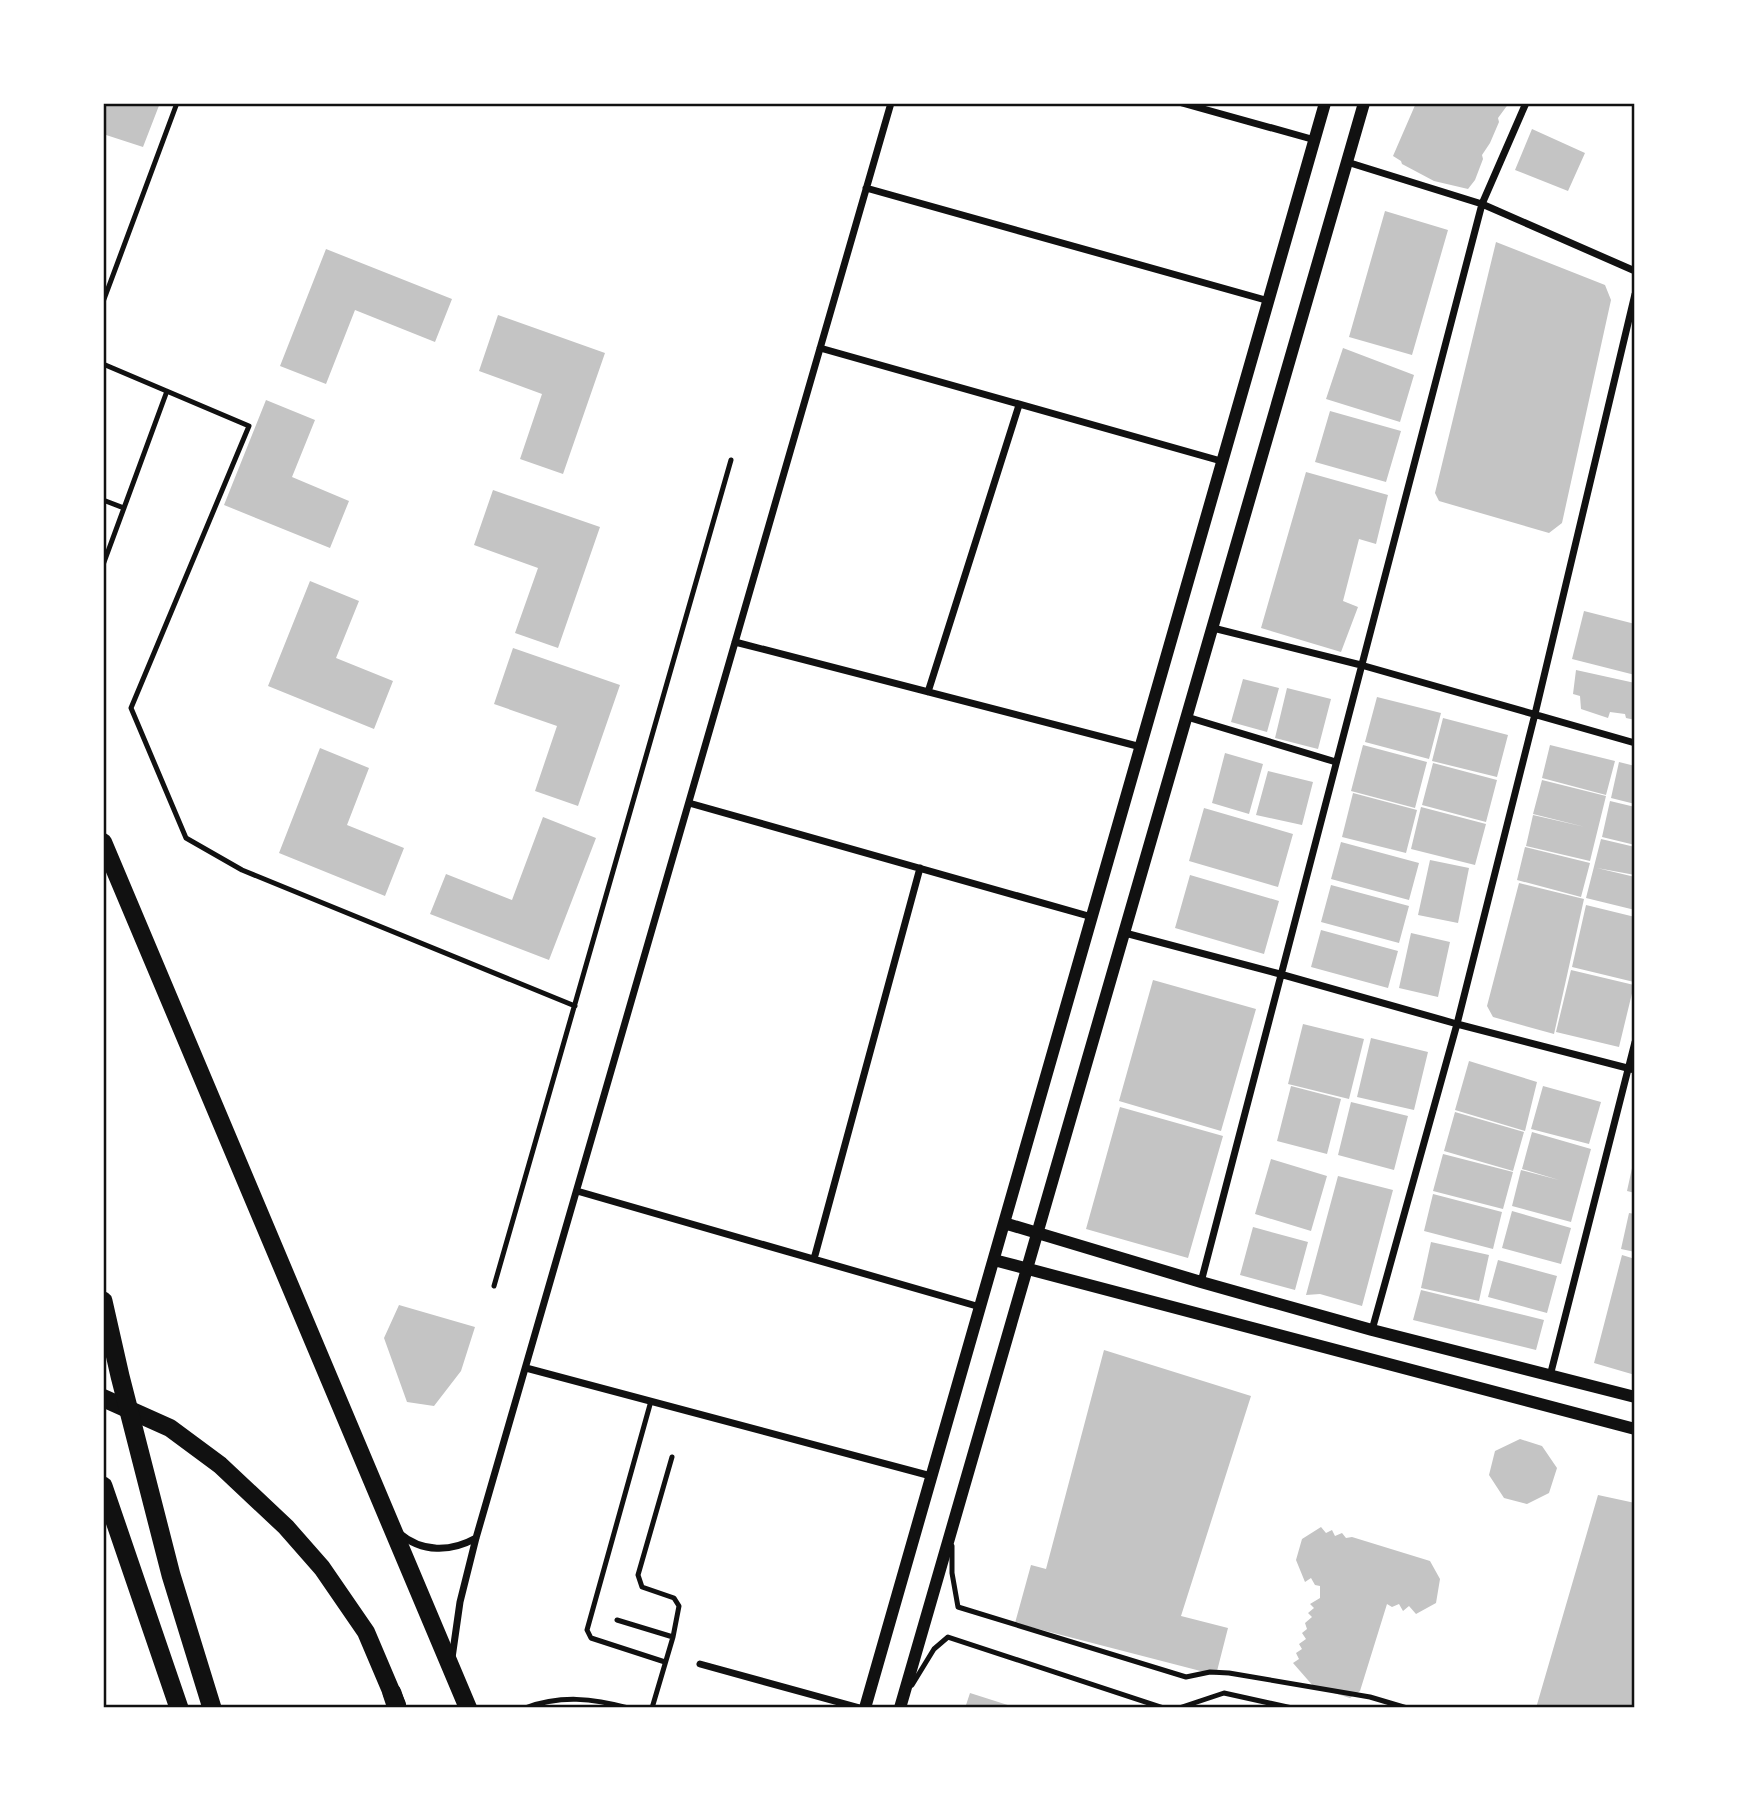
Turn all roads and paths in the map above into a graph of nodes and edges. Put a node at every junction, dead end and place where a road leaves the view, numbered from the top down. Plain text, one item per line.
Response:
1 (177, 103) edge
2 (891, 103) edge
3 (1182, 103) edge
4 (1325, 103) edge
5 (1364, 103) edge
6 (1526, 103) edge
7 (1315, 140) junction
8 (1347, 162) junction
9 (866, 188) junction
10 (1482, 204) junction
11 (1635, 271) edge
12 (1635, 295) edge
13 (1269, 301) junction
14 (103, 302) edge
15 (820, 348) junction
16 (103, 364) edge
17 (167, 391) junction
18 (1019, 405) junction
19 (731, 460) dead end
20 (1221, 461) junction
21 (103, 500) edge
22 (124, 508) junction
23 (103, 565) edge
24 (1213, 628) junction
25 (735, 642) junction
26 (1362, 665) junction
27 (928, 692) junction
28 (1535, 713) junction
29 (1188, 716) junction
30 (1635, 743) edge
31 (1141, 747) junction
32 (1336, 762) junction
33 (689, 803) junction
34 (103, 842) edge
35 (920, 868) junction
36 (1092, 917) junction
37 (1125, 933) junction
38 (1280, 974) junction
39 (575, 1006) junction
40 (1457, 1024) junction
41 (1635, 1042) edge
42 (1632, 1069) edge
43 (577, 1191) junction
44 (1004, 1223) junction
45 (1039, 1233) junction
46 (814, 1259) junction
47 (994, 1260) junction
48 (1028, 1269) junction
49 (1201, 1282) junction
50 (494, 1286) dead end
51 (103, 1301) edge
52 (980, 1307) junction
53 (1372, 1330) junction
54 (526, 1368) junction
55 (1550, 1376) junction
56 (1635, 1397) edge
57 (103, 1398) edge
58 (651, 1401) junction
59 (1635, 1429) edge
60 (672, 1457) dead end
61 (932, 1476) junction
62 (103, 1486) edge
63 (387, 1518) junction
64 (951, 1532) junction
65 (476, 1538) junction
66 (617, 1619) dead end
67 (673, 1637) junction
68 (665, 1662) junction
69 (700, 1664) dead end
70 (451, 1668) junction
71 (396, 1703) edge
72 (901, 1704) edge
73 (179, 1708) edge
74 (212, 1708) edge
75 (468, 1708) edge
76 (525, 1708) edge
77 (628, 1708) edge
78 (652, 1708) edge
79 (862, 1708) edge
80 (1164, 1708) edge
81 (1179, 1708) edge
82 (1292, 1708) edge
83 (1408, 1708) edge

1 - 14 lane
2 - 9 street
3 - 7 street
4 - 7 street
5 - 8 street
6 - 10 street
7 - 13 street
8 - 10 street
8 - 24 street
9 - 13 street
9 - 15 street
10 - 11 street
10 - 26 street
12 - 28 street
13 - 20 street
15 - 18 street
15 - 25 street
16 - 17 lane
17 - 22 lane
17 - 39 lane
18 - 20 street
18 - 27 street
19 - 39 lane
20 - 31 street
21 - 22 lane
22 - 23 lane
24 - 26 street
24 - 29 street
25 - 27 street
25 - 33 street
26 - 28 street
26 - 32 street
27 - 31 street
28 - 30 street
28 - 40 street
29 - 32 street
29 - 37 street
31 - 36 street
32 - 38 street
33 - 35 street
33 - 43 street
34 - 63 main road
35 - 36 street
35 - 46 street
36 - 44 street
37 - 38 street
37 - 45 street
38 - 40 street
38 - 49 street
39 - 50 lane
40 - 42 street
40 - 53 street
41 - 42 street
42 - 55 street
43 - 46 street
43 - 54 street
44 - 45 street
44 - 47 street
45 - 48 street
45 - 49 street
46 - 52 street
47 - 48 street
47 - 52 street
48 - 59 street
48 - 64 street
49 - 53 street
51 - 74 highway
52 - 61 street
53 - 55 street
54 - 58 street
54 - 65 street
55 - 56 street
57 - 71 main road
58 - 61 street
58 - 68 lane
60 - 67 lane
61 - 79 street
62 - 73 highway
63 - 65 street
63 - 70 main road
64 - 72 street
64 - 83 lane
65 - 70 street
66 - 67 lane
67 - 68 lane
68 - 78 lane
69 - 79 street
70 - 75 main road
72 - 80 lane
76 - 77 lane
81 - 82 lane

